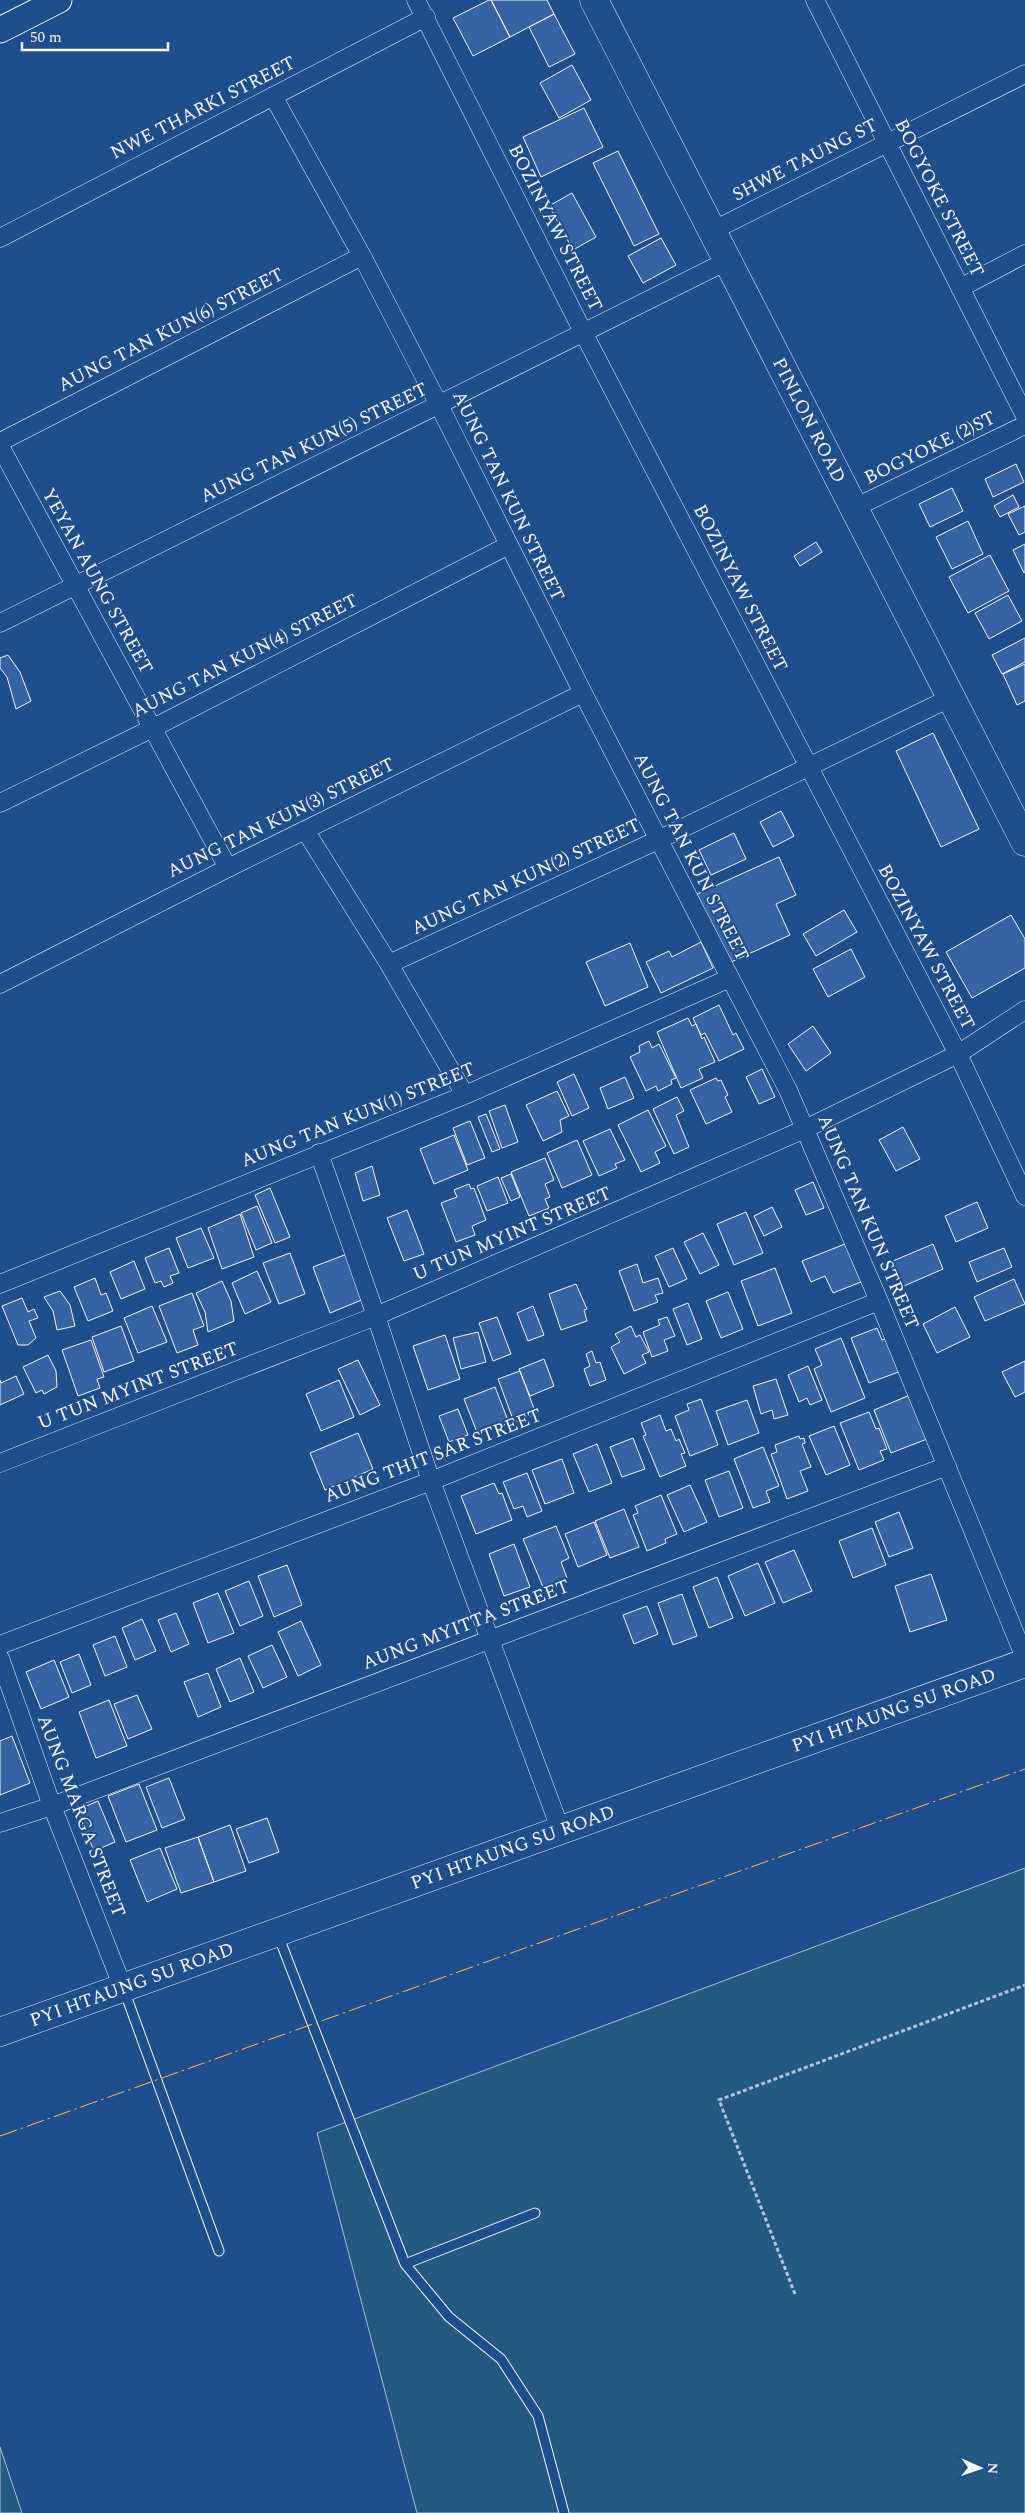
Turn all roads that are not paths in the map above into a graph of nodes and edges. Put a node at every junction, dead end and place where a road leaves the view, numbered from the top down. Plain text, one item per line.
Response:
1 (59, 0) edge
2 (416, 0) edge
3 (594, 0) edge
4 (815, 0) edge
5 (426, 17) junction
6 (0, 30) edge
7 (1025, 74) edge
8 (273, 96) junction
9 (887, 143) junction
10 (712, 231) junction
11 (0, 238) edge
12 (1025, 254) edge
13 (362, 256) junction
14 (727, 261) junction
15 (960, 288) junction
16 (583, 332) junction
17 (439, 405) junction
18 (1025, 416) edge
19 (1025, 425) edge
20 (0, 442) edge
21 (0, 446) edge
22 (854, 508) junction
23 (509, 545) junction
24 (75, 585) junction
25 (0, 623) edge
26 (583, 693) junction
27 (950, 698) junction
28 (153, 728) junction
29 (808, 766) junction
30 (0, 803) edge
31 (305, 830) junction
32 (658, 840) junction
33 (1025, 842) edge
34 (228, 868) junction
35 (389, 964) junction
36 (730, 978) junction
37 (0, 984) edge
38 (1025, 1010) edge
39 (958, 1054) junction
40 (465, 1095) junction
41 (805, 1130) junction
42 (319, 1153) junction
43 (1025, 1196) edge
44 (0, 1284) edge
45 (879, 1301) junction
46 (376, 1316) junction
47 (0, 1463) edge
48 (947, 1466) junction
49 (431, 1481) junction
50 (488, 1638) junction
51 (0, 1645) edge
52 (0, 1658) edge
53 (1025, 1658) edge
54 (1025, 1663) edge
55 (52, 1806) junction
56 (0, 1823) edge
57 (561, 1831) junction
58 (277, 1933) junction
59 (123, 1988) junction
60 (0, 2032) edge
61 (535, 2214) dead end
62 (219, 2251) dead end
63 (404, 2264) junction
64 (564, 2513) edge

1 - 6 street
2 - 5 street, BOZINYAW STREET
3 - 10 main road, PINLON ROAD
4 - 9 street, BOGYOKE STREET
5 - 8 street, NWE THARKI STREET
5 - 16 street, BOZINYAW STREET
7 - 9 street, SHWE TAUNG ST
8 - 11 street, NWE THARKI STREET
8 - 13 street, AUNG TAN KUN STREET
9 - 10 street, SHWE TAUNG ST
9 - 15 street, BOGYOKE STREET
10 - 14 main road, PINLON ROAD
12 - 15 street
13 - 17 street, AUNG TAN KUN STREET
13 - 20 street, AUNG TAN KUN(6) STREET
14 - 16 street, AUNG TAN KUN(5) STREET
14 - 22 main road, PINLON ROAD
15 - 18 street, BOGYOKE STREET
16 - 17 street, AUNG TAN KUN(5) STREET
16 - 29 street, BOZINYAW STREET
17 - 23 street, AUNG TAN KUN STREET
17 - 24 street, AUNG TAN KUN(5) STREET
19 - 22 street, BOGYOKE (2)ST
21 - 24 street, YEYAN AUNG STREET
22 - 27 main road, PINLON ROAD
23 - 26 street, AUNG TAN KUN STREET
23 - 28 street, AUNG TAN KUN(4) STREET
24 - 25 street, AUNG TAN KUN(5) STREET
24 - 28 street, YEYAN AUNG STREET
26 - 31 street, AUNG TAN KUN(3) STREET
26 - 32 street, AUNG TAN KUN STREET
27 - 29 street, AUNG TAN KUN(2) STREET
27 - 33 main road, PINLON ROAD
28 - 30 street, AUNG TAN KUN(4) STREET
28 - 34 street, YEYAN AUNG STREET
29 - 32 street, AUNG TAN KUN(2) STREET
29 - 39 street, BOZINYAW STREET
31 - 34 street, AUNG TAN KUN(3) STREET
31 - 35 street
32 - 35 street, AUNG TAN KUN(2) STREET
32 - 36 street, AUNG TAN KUN STREET
34 - 37 street, AUNG TAN KUN(3) STREET
35 - 40 street
36 - 40 street, AUNG TAN KUN(1) STREET
36 - 41 street, AUNG TAN KUN STREET
38 - 39 street, U TUN MYINT STREET
39 - 41 street, U TUN MYINT STREET
39 - 43 street, BOZINYAW STREET
40 - 42 street, AUNG TAN KUN(1) STREET
41 - 45 street, AUNG TAN KUN STREET
41 - 46 street, U TUN MYINT STREET
42 - 44 street, AUNG TAN KUN(1) STREET
42 - 46 street
45 - 48 street, AUNG TAN KUN STREET
45 - 49 street, AUNG THIT SAR STREET
46 - 47 street, U TUN MYINT STREET
46 - 49 street
48 - 50 street, AUNG MYITTA STREET
48 - 53 street, AUNG TAN KUN STREET
49 - 50 street
49 - 51 street, AUNG THIT SAR STREET
50 - 55 street, AUNG MYITTA STREET
50 - 57 street
52 - 55 street, AUNG MARGA STREET
54 - 57 main road, PYI HTAUNG SU ROAD
55 - 56 street, AUNG MYITTA STREET
55 - 59 street, AUNG MARGA STREET
57 - 58 main road, PYI HTAUNG SU ROAD
58 - 59 main road, PYI HTAUNG SU ROAD
58 - 63 lane
59 - 60 main road, PYI HTAUNG SU ROAD
59 - 62 lane
61 - 63 lane
63 - 64 lane

